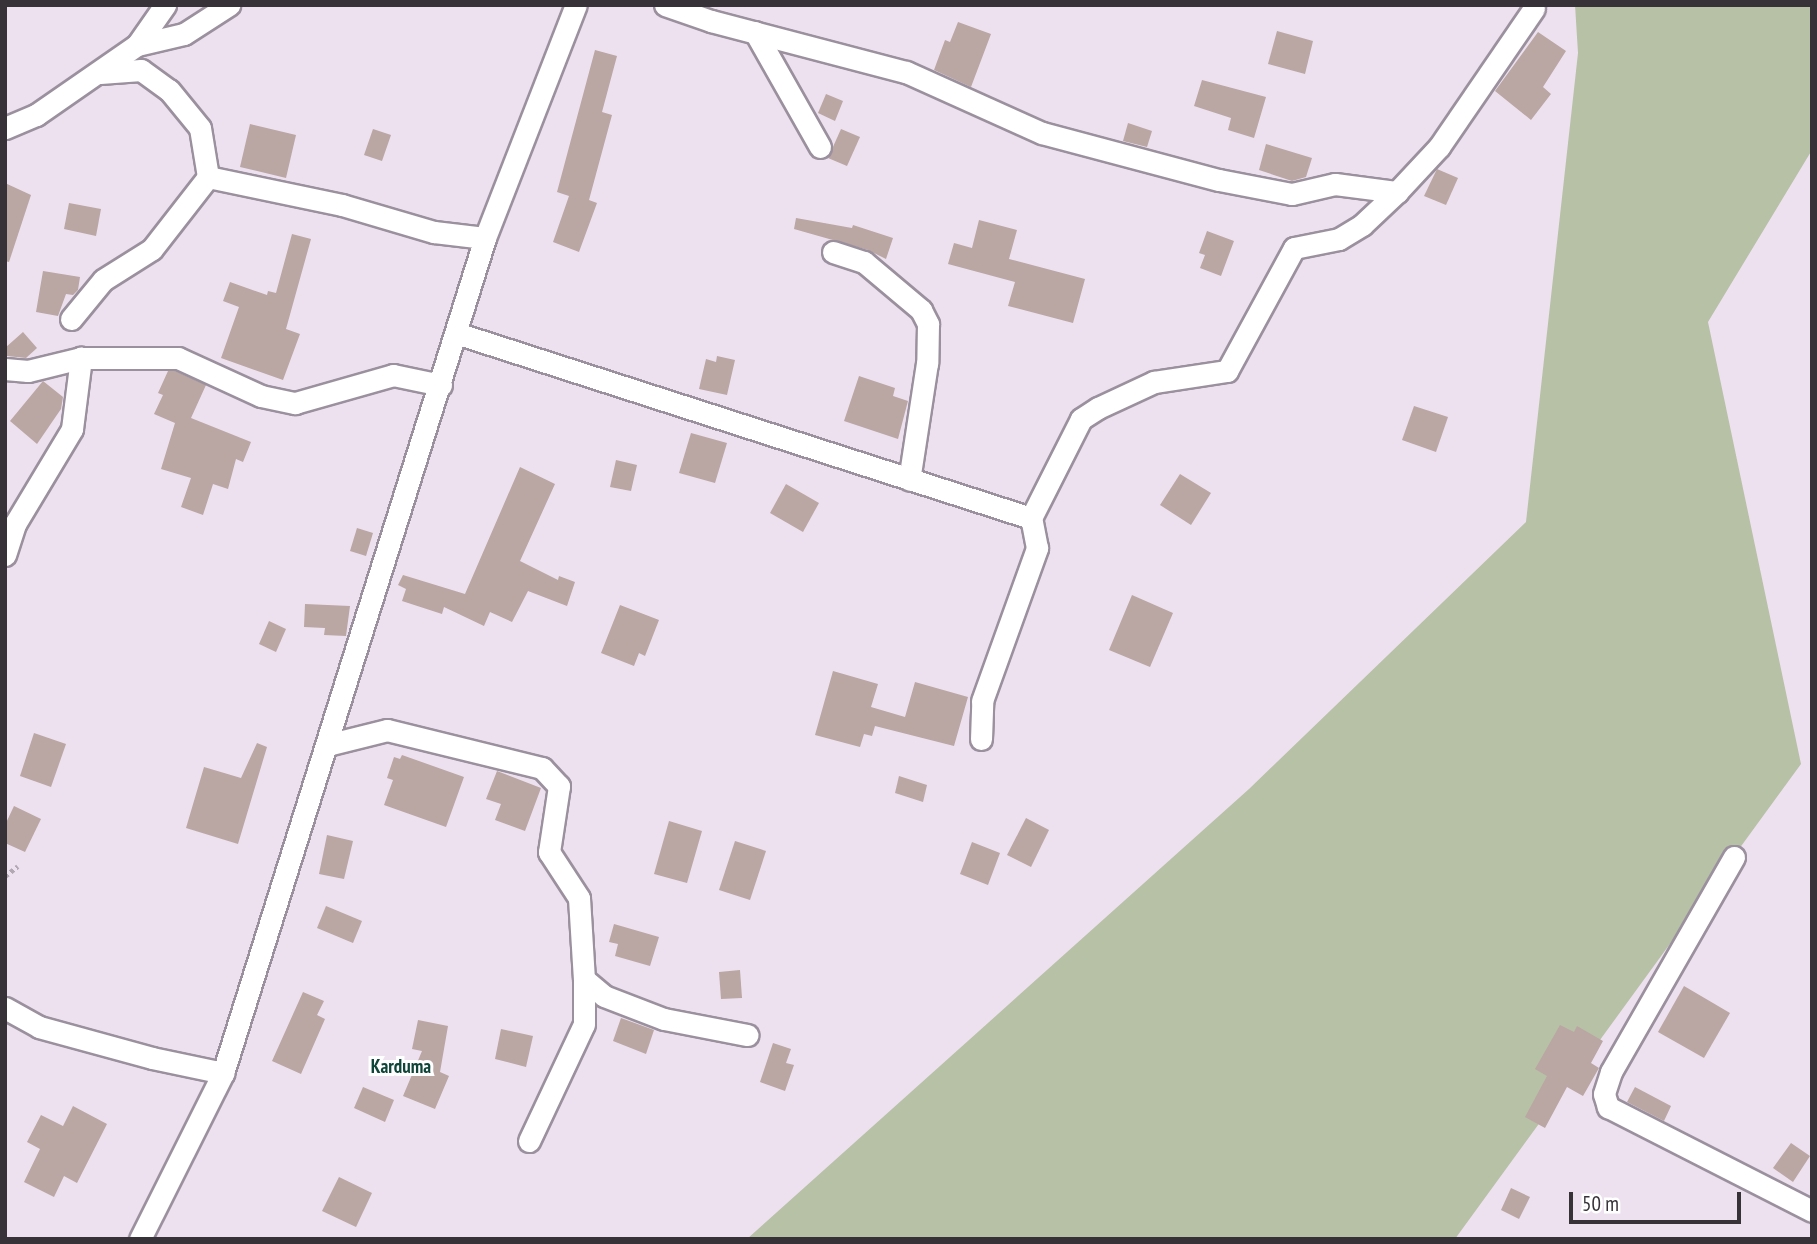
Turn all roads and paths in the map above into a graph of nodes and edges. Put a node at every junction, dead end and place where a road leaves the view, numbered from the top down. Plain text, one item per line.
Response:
1 (165, 5) edge
2 (229, 5) edge
3 (665, 5) edge
4 (568, 8) edge
5 (1534, 8) dead end
6 (755, 32) junction
7 (137, 45) junction
8 (100, 73) junction
9 (5, 128) edge
10 (820, 147) dead end
11 (208, 177) junction
12 (1397, 192) junction
13 (485, 238) junction
14 (833, 252) dead end
15 (71, 319) dead end
16 (456, 333) junction
17 (81, 358) junction
18 (5, 369) edge
19 (441, 385) junction
20 (909, 480) junction
21 (1031, 518) junction
22 (5, 555) edge
23 (981, 739) dead end
24 (327, 745) junction
25 (1734, 857) dead end
26 (18, 866) dead end
27 (5, 876) edge
28 (584, 979) junction
29 (5, 1008) edge
30 (747, 1035) dead end
31 (223, 1073) junction
32 (529, 1141) dead end
33 (1812, 1211) edge
34 (140, 1239) edge

1 - 7 street
2 - 7 street
3 - 6 street
4 - 13 street
5 - 12 street
6 - 10 street
6 - 12 street
7 - 8 street
8 - 9 street
8 - 11 street
11 - 13 street
11 - 15 street
12 - 21 street
13 - 16 street
14 - 20 street
16 - 19 street
16 - 20 street
17 - 18 street
17 - 19 street
17 - 22 street
19 - 24 street
20 - 21 street
21 - 23 street
24 - 28 street
24 - 31 street
25 - 33 street
26 - 27 path
28 - 30 street
28 - 32 street
29 - 31 street
31 - 34 street

